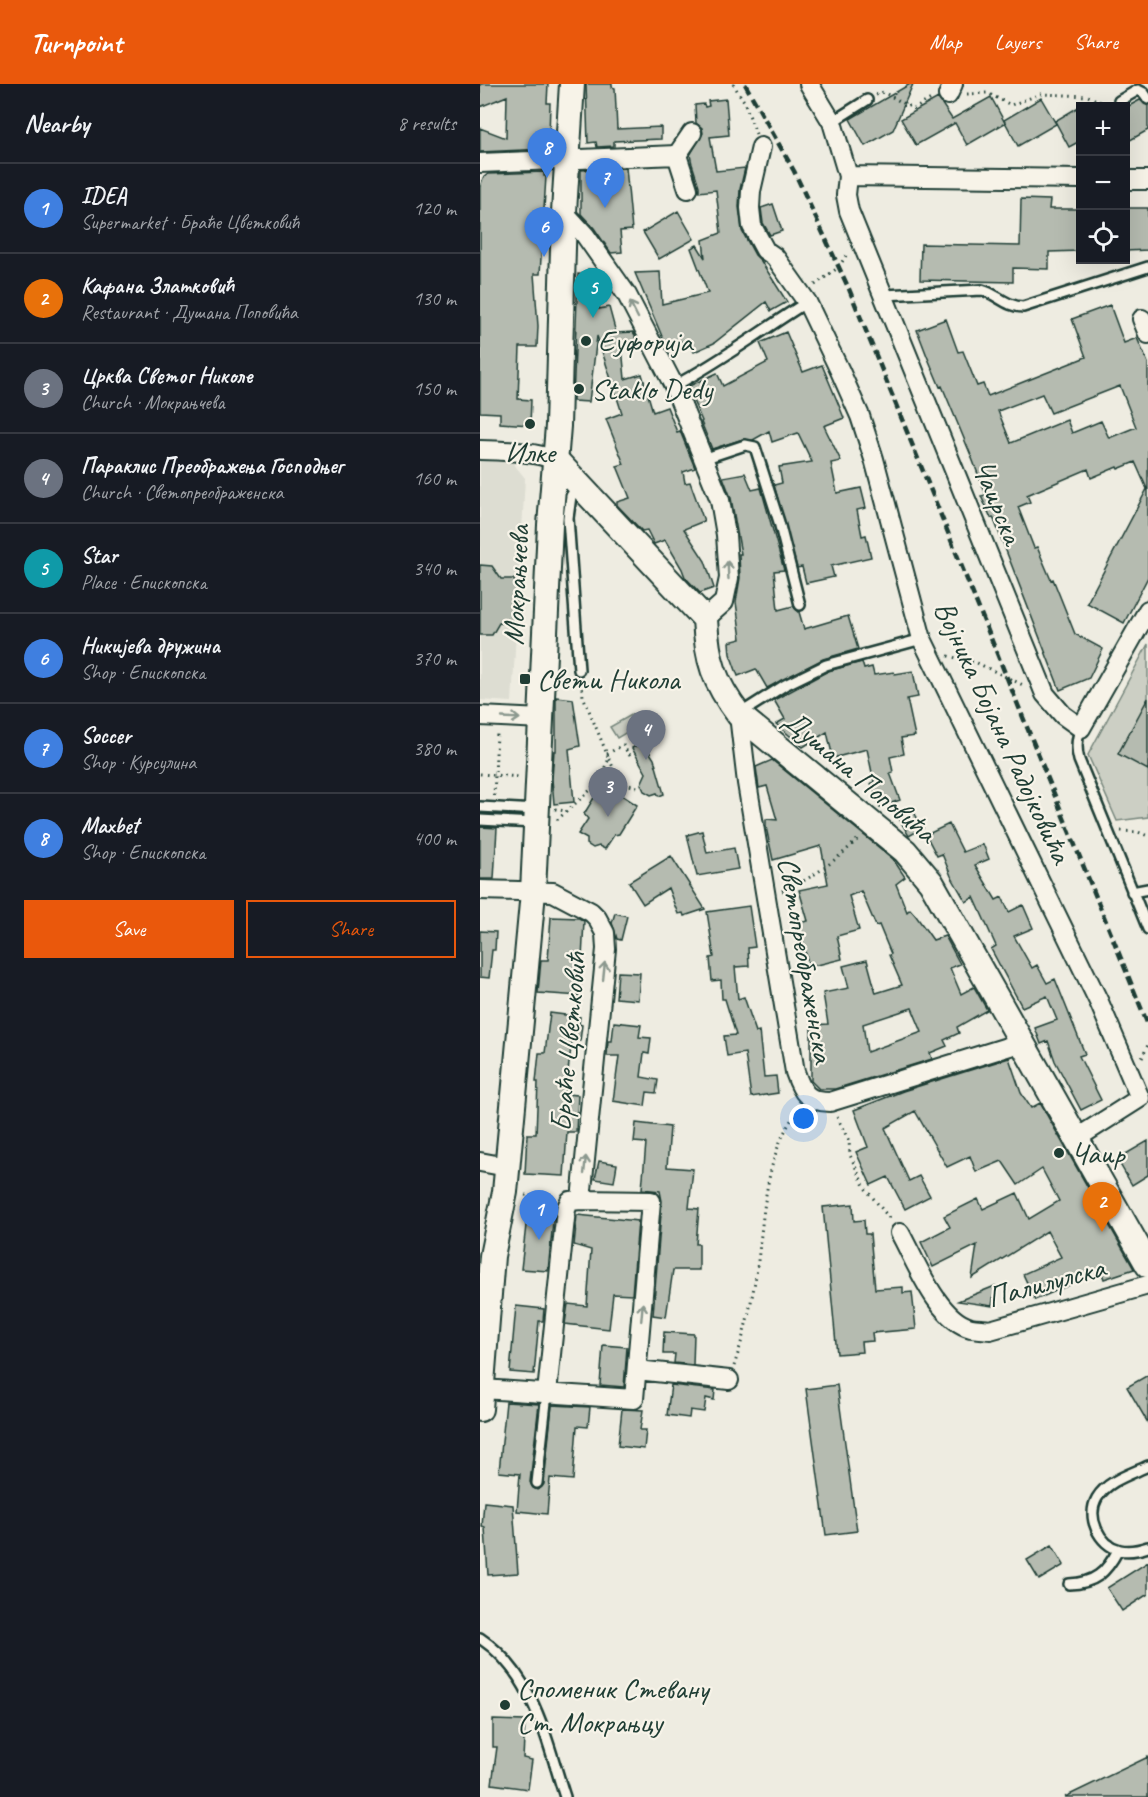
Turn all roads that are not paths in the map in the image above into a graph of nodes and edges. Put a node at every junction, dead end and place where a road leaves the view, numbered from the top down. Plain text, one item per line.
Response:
1 (572, 84) edge
2 (809, 84) edge
3 (1148, 99) edge
4 (867, 100) road end
5 (1118, 102) edge
6 (832, 122) junction
7 (692, 133) dead end
8 (761, 147) road end
9 (677, 155) junction
10 (567, 159) junction
11 (480, 163) edge
12 (848, 177) junction
13 (1076, 179) edge
14 (1130, 180) edge
15 (1148, 180) edge
16 (688, 189) dead end
17 (564, 212) junction
18 (1148, 267) edge
19 (884, 295) junction
20 (807, 302) junction
21 (674, 386) junction
22 (480, 450) edge
23 (703, 459) junction
24 (556, 460) junction
25 (579, 484) junction
26 (800, 605) dead end
27 (1148, 610) edge
28 (705, 619) junction
29 (922, 639) junction
30 (579, 670) road end
31 (739, 715) junction
32 (489, 716) edge
33 (542, 719) junction
34 (1081, 728) junction
35 (480, 807) edge
36 (543, 818) junction
37 (480, 820) edge
38 (1148, 889) edge
39 (480, 890) edge
40 (533, 892) junction
41 (1132, 892) junction
42 (1148, 929) edge
43 (1023, 1042) junction
44 (1077, 1138) junction
45 (480, 1162) edge
46 (507, 1167) junction
47 (576, 1201) junction
48 (900, 1233) road end
49 (1148, 1265) edge
50 (1148, 1285) edge
51 (637, 1370) junction
52 (729, 1380) dead end
53 (547, 1393) junction
54 (481, 1396) edge
55 (1148, 1466) edge
56 (537, 1483) dead end
57 (1148, 1547) edge
58 (1118, 1550) junction
59 (1068, 1584) dead end
60 (480, 1638) edge
61 (565, 1797) edge

1 - 10 street, Мокрањчева
2 - 6 street, Чаирска
3 - 5 lane
4 - 6 lane
6 - 12 street, Чаирска
7 - 9 street
8 - 20 street, Војника Бојана Радојковића
9 - 10 street
9 - 16 street
10 - 11 street
10 - 17 street, Мокрањчева
12 - 13 street
12 - 19 street, Чаирска
14 - 15 street
21 -> 17 street
17 - 24 street, Мокрањчева
18 - 19 lane
19 - 34 street, Чаирска
20 - 21 lane
20 - 29 street, Војника Бојана Радојковића
21 - 23 street
22 - 24 street
23 - 26 lane
28 -> 23 street
24 - 25 street
24 - 33 street, Мокрањчева
25 - 28 street
25 - 30 lane
27 - 34 street
28 - 31 street, Душана Поповића
29 - 31 lane
29 - 44 street, Војника Бојана Радојковића
31 - 43 street, Душана Поповића
31 - 43 street, Светопреображенска
32 -> 33 street
33 - 36 street, Мокрањчева
34 - 41 lane
35 - 36 lane
36 - 37 lane
36 - 40 street, Мокрањчева
38 - 41 lane
39 - 40 street
40 - 46 street, Мокрањчева
47 -> 40 street, Браће Цветковић
41 - 42 lane
43 - 44 street, Душана Поповића
44 - 49 street, Душана Поповића
45 - 46 street
46 - 54 street, Мокрањчева
51 -> 47 street
47 - 53 street, Браће Цветковић
48 - 50 street, Палилулска
51 - 52 street
51 - 53 street
53 - 54 street
53 - 56 lane
55 - 58 lane
57 - 58 lane
58 - 59 lane
60 - 61 lane

